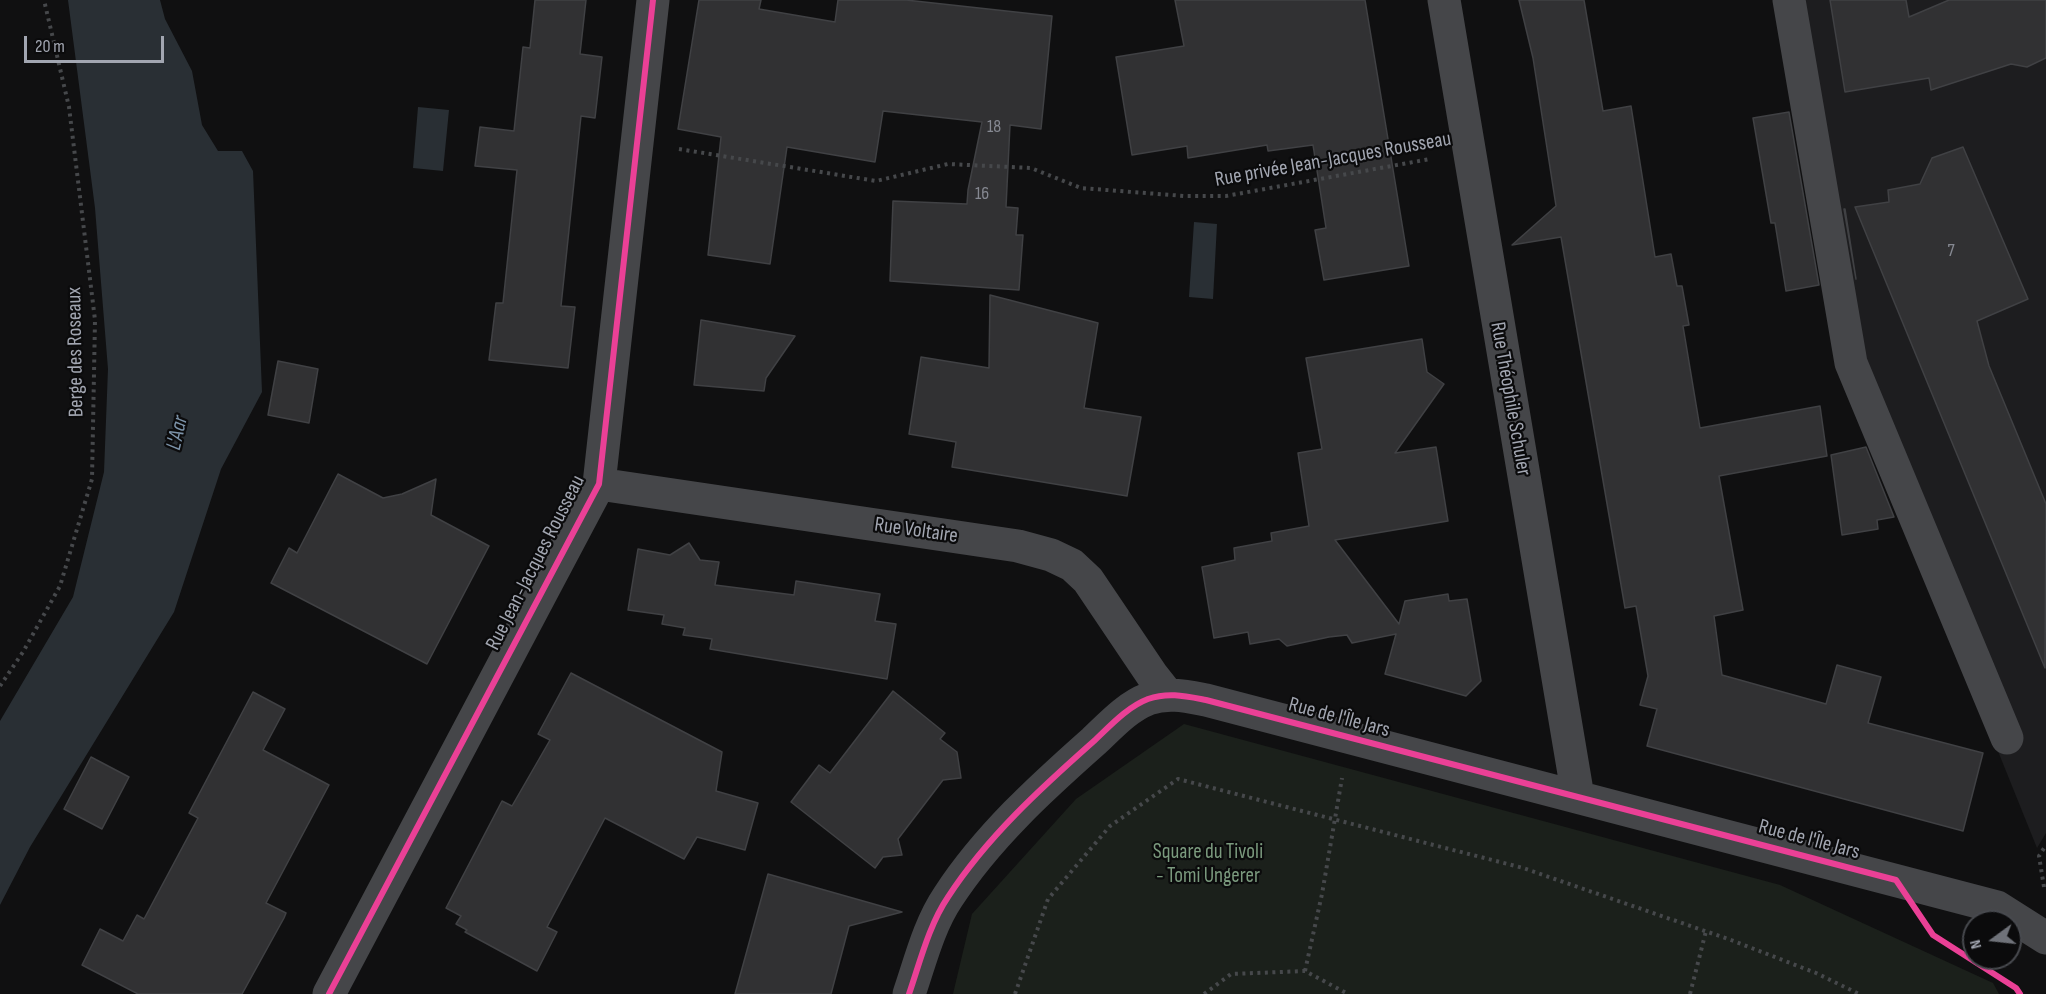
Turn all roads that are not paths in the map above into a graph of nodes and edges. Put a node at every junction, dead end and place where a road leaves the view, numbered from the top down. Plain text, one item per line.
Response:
1 (653, 0) edge
2 (1444, 0) edge
3 (1789, 0) edge
4 (599, 484) junction
5 (1167, 694) junction
6 (2007, 738) dead end
7 (1578, 797) junction
8 (2046, 938) edge
9 (330, 994) edge
10 (909, 994) edge

1 - 4 street, Rue Jean-Jacques Rousseau
2 - 7 street, Rue Théophile Schuler
3 - 6 street
4 - 5 street, Rue Voltaire
4 - 9 street, Rue Jean-Jacques Rousseau
5 - 7 street, Rue de l'Île Jars
5 - 10 street, Rue de l'Île Jars
7 - 8 street, Rue de l'Île Jars

